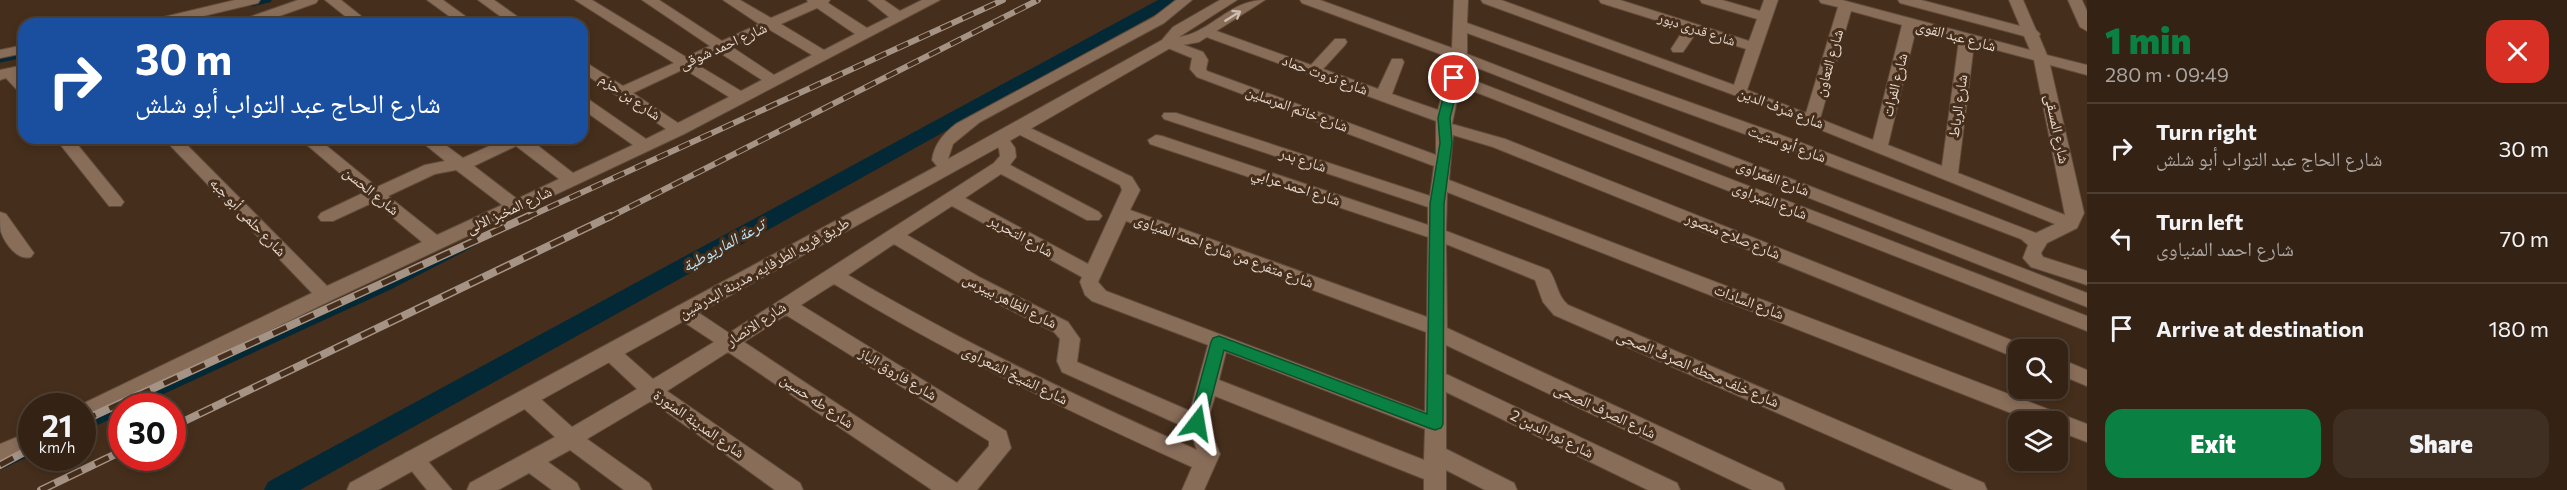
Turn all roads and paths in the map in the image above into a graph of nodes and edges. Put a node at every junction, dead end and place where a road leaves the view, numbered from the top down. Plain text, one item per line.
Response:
1 (311, 0) edge
2 (332, 0) edge
3 (434, 0) edge
4 (485, 0) edge
5 (582, 0) edge
6 (649, 0) edge
7 (730, 0) edge
8 (875, 0) edge
9 (933, 0) edge
10 (1185, 0) edge
11 (1230, 0) edge
12 (1258, 0) edge
13 (1307, 0) edge
14 (1461, 0) edge
15 (1488, 0) edge
16 (1606, 0) edge
17 (1707, 0) edge
18 (1771, 0) edge
19 (1826, 0) edge
20 (1905, 0) edge
21 (2016, 0) edge
22 (2075, 0) edge
23 (244, 1) edge
24 (818, 1) edge
25 (1625, 6) junction
26 (1845, 6) junction
27 (898, 17) junction
28 (1765, 17) junction
29 (176, 18) edge
30 (279, 18) edge
31 (356, 18) edge
32 (460, 18) edge
33 (512, 18) edge
34 (1617, 20) dead end
35 (1910, 23) junction
36 (768, 25) junction
37 (1461, 26) junction
38 (1692, 27) junction
39 (2087, 27) edge
40 (1206, 32) junction
41 (866, 34) junction
42 (2033, 34) junction
43 (1967, 39) junction
44 (1341, 42) dead end
45 (1168, 43) junction
46 (722, 47) junction
47 (1754, 47) junction
48 (1678, 49) dead end
49 (18, 50) edge
50 (0, 54) edge
51 (822, 55) junction
52 (1459, 56) junction
53 (2042, 58) junction
54 (1397, 62) dead end
55 (685, 63) junction
56 (588, 69) edge
57 (2087, 70) edge
58 (1312, 71) junction
59 (1454, 78) junction
60 (772, 80) junction
61 (622, 92) junction
62 (1739, 92) junction
63 (1383, 96) junction
64 (740, 97) junction
65 (588, 108) edge
66 (1170, 116) dead end
67 (1812, 120) junction
68 (1444, 122) junction
69 (1020, 128) junction
70 (678, 130) junction
71 (1000, 139) junction
72 (1156, 140) dead end
73 (68, 144) edge
74 (177, 144) edge
75 (314, 144) edge
76 (432, 144) edge
77 (506, 144) edge
78 (526, 144) edge
79 (645, 146) junction
80 (1880, 146) junction
81 (1443, 163) junction
82 (458, 165) junction
83 (947, 167) junction
84 (1000, 167) junction
85 (1949, 174) junction
86 (573, 181) junction
87 (1440, 183) junction
88 (376, 194) junction
89 (952, 198) junction
90 (115, 202) dead end
91 (1437, 204) junction
92 (516, 207) junction
93 (1121, 212) junction
94 (1093, 216) dead end
95 (327, 217) dead end
96 (0, 218) edge
97 (2071, 224) junction
98 (1437, 234) junction
99 (893, 235) junction
100 (2037, 240) junction
101 (436, 244) junction
102 (25, 253) dead end
103 (832, 274) junction
104 (1091, 274) junction
105 (2087, 278) edge
106 (325, 295) junction
107 (2087, 300) edge
108 (785, 305) junction
109 (683, 312) junction
110 (2087, 324) edge
111 (1437, 330) junction
112 (728, 342) junction
113 (1219, 342) junction
114 (2008, 347) edge
115 (610, 352) junction
116 (2068, 370) edge
117 (1436, 378) junction
118 (2087, 378) edge
119 (1207, 384) junction
120 (651, 390) junction
121 (526, 398) junction
122 (96, 407) edge
123 (2030, 411) edge
124 (1197, 423) junction
125 (1435, 424) junction
126 (2068, 426) edge
127 (2087, 433) edge
128 (570, 439) junction
129 (18, 446) edge
130 (0, 454) edge
131 (413, 459) junction
132 (531, 462) junction
133 (1205, 463) junction
134 (1435, 472) edge
135 (358, 490) edge
136 (441, 490) edge
137 (478, 490) edge
138 (569, 490) edge
139 (641, 490) edge
140 (792, 490) edge
141 (950, 490) edge
142 (964, 490) edge
143 (1193, 490) edge
144 (1506, 490) edge
145 (1669, 490) edge
146 (1774, 490) edge
147 (1976, 490) edge

1 - 30 street
2 - 31 street
3 - 32 street
4 - 33 street
5 - 55 street
6 - 46 street
7 - 36 street
8 - 27 street
9 - 27 street, شارع المخبز الالى
10 - 83 street
11 - 45 street, طريق قريه الطرفايه, مدينة البدرشين
40 -> 12 street, طريق قريه الطرفايه, مدينة البدرشين
13 - 52 street, شارع الغمراوى
14 - 37 street
15 - 62 street, شارع شرف الدين
16 - 25 street, شارع قدرى دبور
17 - 28 street
18 - 28 street
19 - 26 street, شارع عبد القوى
20 - 42 street
21 - 42 street, شارع المسقى
22 - 39 street
23 - 29 street
24 - 36 street, شارع احمد شوقى
24 - 41 street
25 - 34 street
25 - 38 street, شارع قدرى دبور
26 - 35 street, شارع عبد القوى
26 - 67 street, شارع التعاون
27 - 41 street, شارع المخبز الالى
28 - 47 street
35 - 43 street, شارع عبد القوى
35 - 80 street, شارع الفرات
36 - 46 street, شارع احمد شوقى
36 - 51 street
37 - 52 street
37 - 100 street, شارع أبو ستيت
38 - 47 street, شارع قدرى دبور
38 - 48 street
40 - 45 street, طريق قريه الطرفايه, مدينة البدرشين
40 - 58 street, شارع ثروت حماد
41 - 51 street, شارع المخبز الالى
42 - 53 street, شارع المسقى
43 - 53 street, شارع عبد القوى
43 - 85 street, شارع الرباط
44 - 58 street
45 - 69 street, طريق قريه الطرفايه, مدينة البدرشين
45 - 81 street, شارع خاتم المرسلين
46 - 55 street, شارع احمد شوقى
46 - 60 street
47 - 62 street
49 - 50 street
51 - 60 street, شارع المخبز الالى
52 - 59 street
52 - 107 street, شارع الغمراوى
53 - 57 street, شارع عبد القوى
53 - 97 street, شارع المسقى
54 - 63 street
55 - 61 street, شارع احمد شوقى
55 - 64 street
56 - 61 street, شارع بن حزم
58 - 63 street, شارع ثروت حماد
59 - 68 street
59 - 110 street, شارع الشبراوى
60 - 64 street, شارع المخبز الالى
61 - 70 street, شارع بن حزم
62 - 67 street, شارع شرف الدين
63 - 68 street, شارع ثروت حماد
64 - 70 street, شارع المخبز الالى
65 - 79 street
66 - 91 street, شارع بدر
67 - 80 street, شارع شرف الدين
68 - 81 street
68 - 114 street, شارع صلاح منصور
69 - 71 street, طريق قريه الطرفايه, مدينة البدرشين
69 - 93 street, شارع متفرع من شارع احمد المنياوى
70 - 79 street, شارع المخبز الالى
71 - 83 street, طريق قريه الطرفايه, مدينة البدرشين
71 - 84 street
72 - 98 street, شارع احمد عرابي
73 - 90 street
74 - 106 street, شارع حلمى أبو جبه
75 - 88 street, شارع الحسن
76 - 82 street
77 - 82 street
78 - 86 street
79 - 86 street, شارع المخبز الالى
80 - 85 street, شارع شرف الدين
81 - 87 street
82 - 88 street
82 - 92 street
83 - 109 street, طريق قريه الطرفايه, مدينة البدرشين
84 - 89 street, شارع الانصار
84 - 94 street
85 - 97 street, شارع شرف الدين
86 - 92 street, شارع المخبز الالى
87 - 91 street
87 - 123 street, شارع السادات
88 - 95 street
88 - 101 street, شارع الحسن
89 - 99 street, شارع الانصار
89 - 104 street, شارع التحرير
91 - 98 street
92 - 101 street, شارع المخبز الالى
93 - 104 street
93 - 111 street, شارع متفرع من شارع احمد المنياوى
96 - 102 street
97 - 100 street
98 - 111 street
98 - 147 street, شارع خلف محطه الصرف الصحى
99 - 103 street, شارع الانصار
99 - 124 street, شارع الظاهر بيبرس
100 - 105 street
101 - 106 street, شارع المخبز الالى
103 - 108 street, شارع الانصار
103 - 133 street, شارع الشيخ الشعراوى
104 - 113 street
106 - 122 street, شارع المخبز الالى
108 - 112 street, شارع الانصار
108 - 142 street, شارع فاروق الباز
109 - 112 street, شارع طه حسين
109 - 115 street, طريق قريه الطرفايه, مدينة البدرشين
111 - 117 street
111 - 146 street, شارع الصرف الصحى
112 - 120 street, شارع الانصار
112 - 141 street, شارع طه حسين
113 - 119 street
113 - 125 street
115 - 120 street, شارع المدينة المنورة
115 - 121 street, طريق قريه الطرفايه, مدينة البدرشين
116 - 118 street
117 - 125 street
117 - 145 street, شارع نور الدين 2
119 - 124 street
119 - 134 street
120 - 128 street, شارع الانصار
120 - 140 street, شارع المدينة المنورة
121 - 128 street
121 - 131 street, طريق قريه الطرفايه, مدينة البدرشين
124 - 133 street
125 - 134 street
126 - 127 street, شارع السادات
128 - 132 street, شارع الانصار
128 - 139 street
129 - 130 street
131 - 135 street, طريق قريه الطرفايه, مدينة البدرشين
131 - 136 street
132 - 137 street, شارع الانصار
132 - 138 street
133 - 143 street
134 - 144 street

